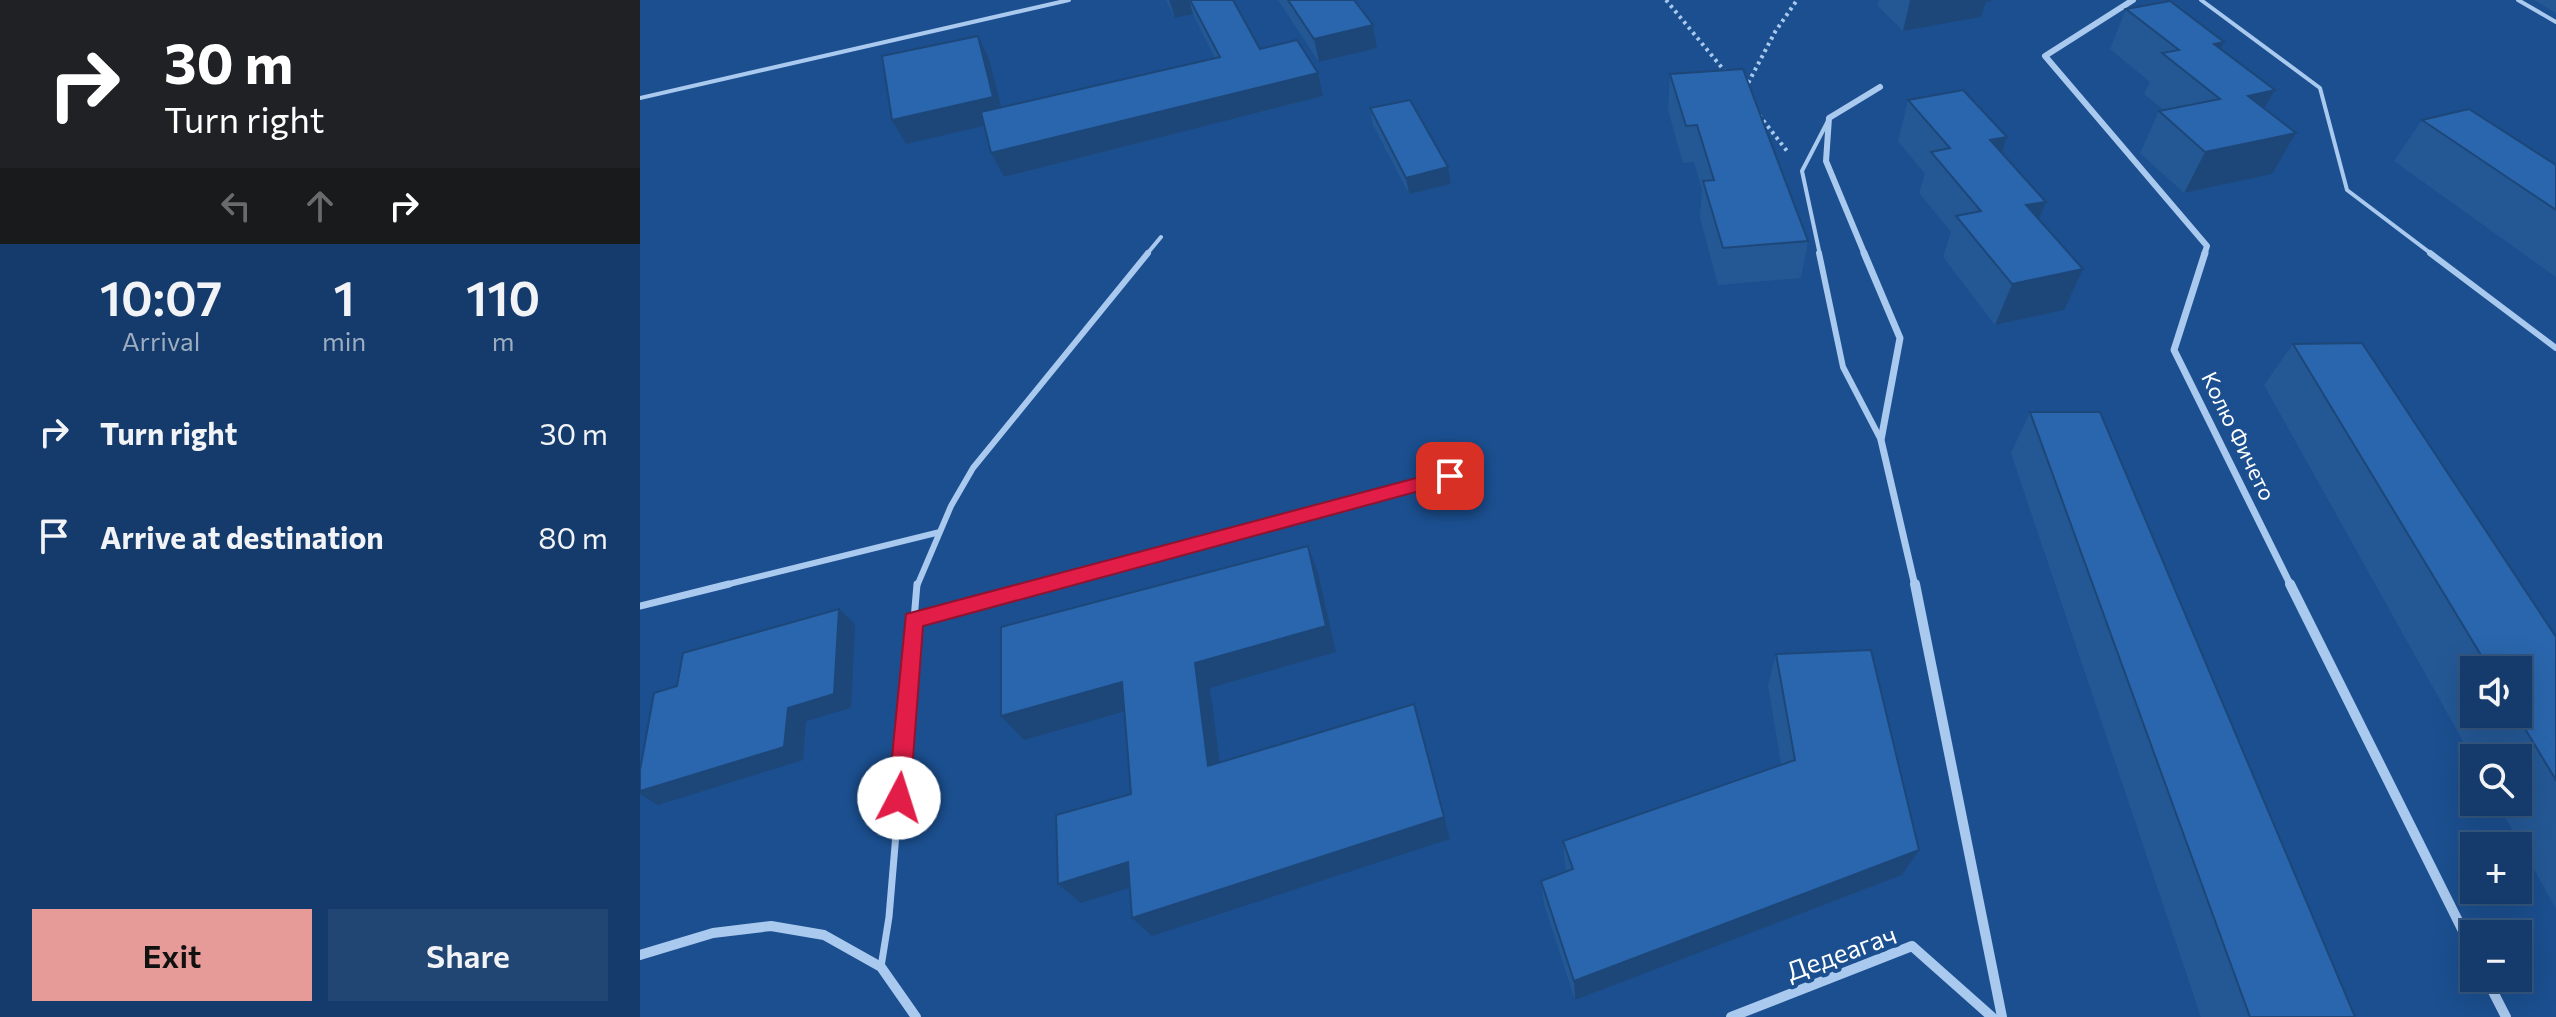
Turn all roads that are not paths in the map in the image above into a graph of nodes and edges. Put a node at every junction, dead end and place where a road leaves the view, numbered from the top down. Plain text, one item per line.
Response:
1 (1069, 0) edge
2 (2133, 0) edge
3 (2201, 0) edge
4 (2518, 0) edge
5 (2556, 22) edge
6 (1880, 87) dead end
7 (640, 98) edge
8 (1829, 118) junction
9 (1161, 237) dead end
10 (2556, 348) edge
11 (1881, 440) junction
12 (1450, 476) dead end
13 (940, 532) junction
14 (640, 606) edge
15 (913, 620) junction
16 (2460, 925) edge
17 (640, 955) edge
18 (881, 967) junction
19 (2493, 992) edge
20 (916, 1017) edge
21 (1731, 1017) edge
22 (1992, 1017) edge
23 (2002, 1017) edge
24 (2506, 1017) edge

1 - 7 lane
2 - 16 street, Колю Фичето
3 - 10 lane
4 - 5 lane
6 - 8 street
8 - 11 street
8 - 11 lane
9 - 13 lane
11 - 23 street
12 - 15 lane
13 - 14 lane
13 - 15 lane
15 - 18 lane
17 - 18 street
18 - 20 street
19 - 24 street
21 - 22 street, Дедеагач

